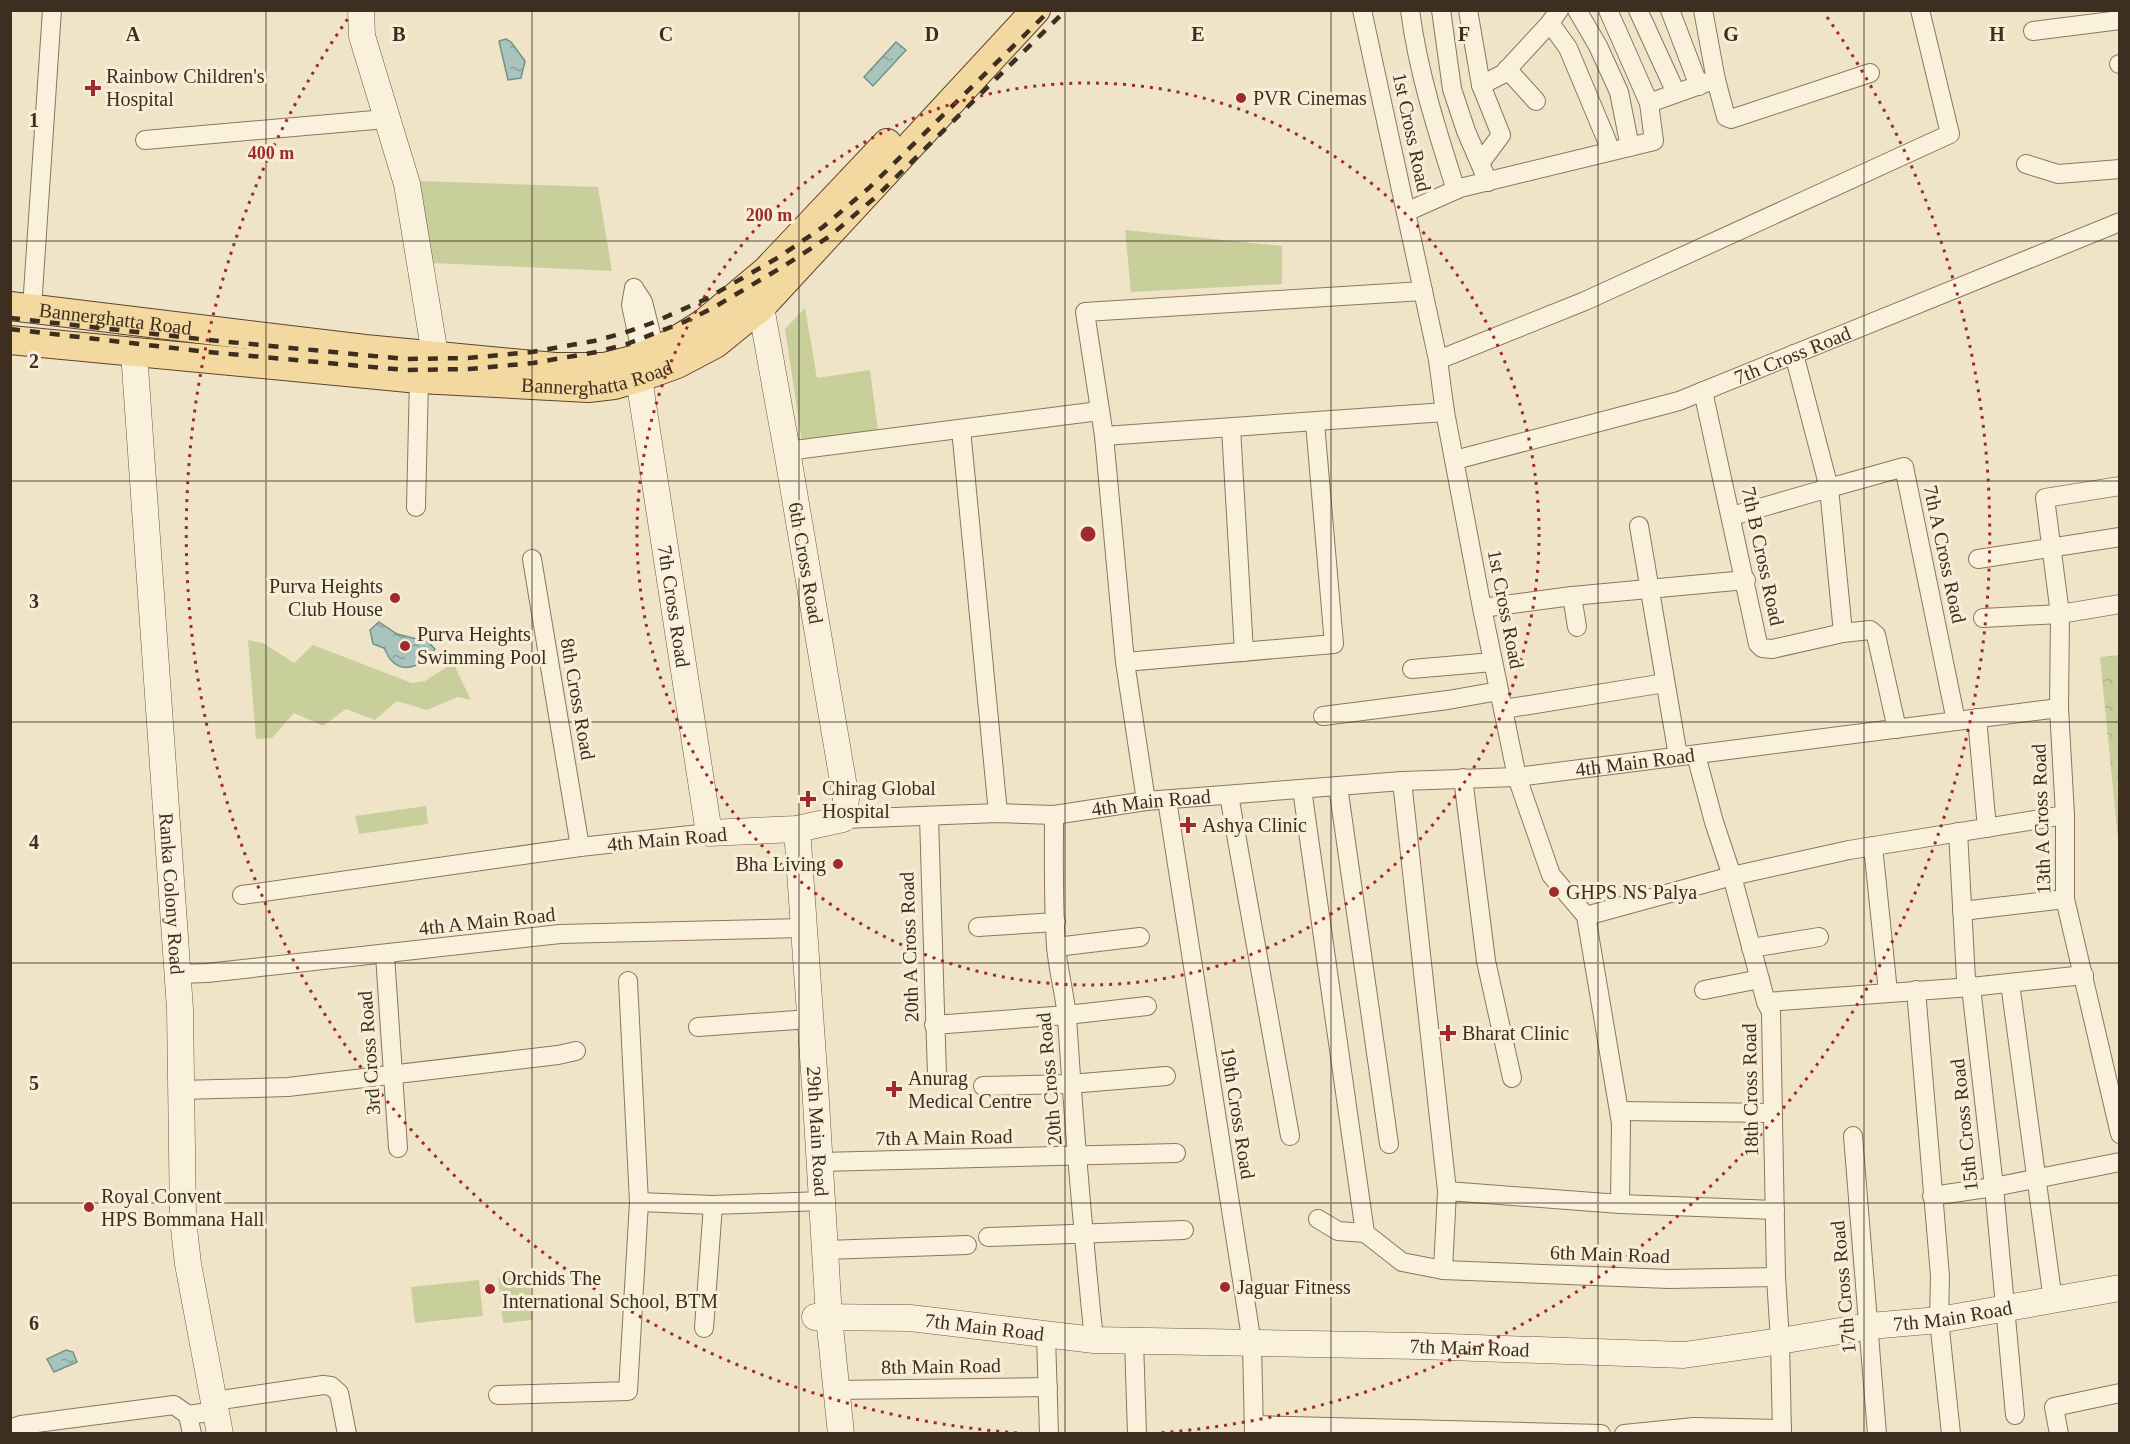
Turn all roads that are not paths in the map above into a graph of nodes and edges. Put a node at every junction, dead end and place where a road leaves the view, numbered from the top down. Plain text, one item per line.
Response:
1 (52, 10) edge
2 (361, 10) edge
3 (1013, 10) edge
4 (1036, 10) edge
5 (1362, 10) edge
6 (1410, 10) edge
7 (1441, 10) edge
8 (1468, 10) edge
9 (1577, 10) edge
10 (1608, 10) edge
11 (1638, 10) edge
12 (1670, 10) edge
13 (1703, 10) edge
14 (1920, 10) edge
15 (1555, 17) edge
16 (2120, 20) edge
17 (2033, 31) dead end
18 (1507, 69) junction
19 (1869, 73) dead end
20 (1708, 83) junction
21 (1481, 85) junction
22 (1676, 93) junction
23 (1536, 101) dead end
24 (1649, 103) junction
25 (386, 119) junction
26 (145, 140) dead end
27 (1629, 147) junction
28 (1608, 152) junction
29 (1481, 162) junction
30 (2026, 164) dead end
31 (2120, 169) edge
32 (1488, 182) junction
33 (1456, 190) junction
34 (1406, 212) junction
35 (2120, 222) edge
36 (1423, 291) junction
37 (752, 299) junction
38 (21, 307) edge
39 (10, 340) edge
40 (134, 352) junction
41 (1794, 354) junction
42 (435, 355) junction
43 (1438, 360) junction
44 (643, 361) junction
45 (420, 379) junction
46 (1703, 391) junction
47 (1099, 411) junction
48 (1445, 412) junction
49 (1314, 423) junction
50 (1231, 428) junction
51 (962, 429) junction
52 (1104, 436) junction
53 (788, 451) junction
54 (1455, 460) junction
55 (2120, 486) edge
56 (1829, 488) junction
57 (416, 507) dead end
58 (1732, 516) junction
59 (1639, 526) dead end
60 (2120, 537) edge
61 (2053, 548) junction
62 (1978, 558) dead end
63 (532, 559) dead end
64 (1746, 580) junction
65 (1650, 589) junction
66 (1572, 596) junction
67 (2120, 604) edge
68 (1482, 608) junction
69 (2060, 614) junction
70 (1983, 618) dead end
71 (1577, 627) dead end
72 (1843, 633) junction
73 (1244, 652) junction
74 (1125, 662) junction
75 (1493, 662) junction
76 (1412, 669) dead end
77 (1665, 683) junction
78 (1500, 691) junction
79 (2059, 708) junction
80 (1504, 709) junction
81 (1323, 716) dead end
82 (1977, 718) junction
83 (1956, 721) junction
84 (1897, 729) junction
85 (1678, 756) junction
86 (1696, 756) junction
87 (1517, 777) junction
88 (1463, 778) junction
89 (1402, 781) junction
90 (1338, 786) junction
91 (1302, 789) junction
92 (1229, 795) junction
93 (1167, 800) junction
94 (1146, 801) junction
95 (998, 813) junction
96 (1054, 815) junction
97 (2065, 815) junction
98 (928, 817) junction
99 (843, 819) junction
100 (1987, 828) junction
101 (788, 829) junction
102 (1958, 832) junction
103 (709, 834) junction
104 (1873, 846) junction
105 (580, 847) junction
106 (1732, 876) junction
107 (242, 895) dead end
108 (2065, 899) junction
109 (1962, 911) junction
110 (1586, 916) junction
111 (1056, 922) junction
112 (978, 927) dead end
113 (796, 928) junction
114 (1819, 937) dead end
115 (1140, 938) dead end
116 (1056, 947) junction
117 (1751, 948) junction
118 (385, 955) junction
119 (178, 974) junction
120 (2084, 975) junction
121 (1760, 979) junction
122 (628, 981) dead end
123 (2010, 983) junction
124 (1971, 987) junction
125 (1704, 990) dead end
126 (1916, 990) junction
127 (1888, 992) junction
128 (1766, 1002) junction
129 (1148, 1006) dead end
130 (1067, 1015) junction
131 (796, 1020) junction
132 (934, 1025) junction
133 (698, 1027) dead end
134 (576, 1051) dead end
135 (393, 1074) junction
136 (937, 1075) dead end
137 (1166, 1076) dead end
138 (1512, 1078) dead end
139 (1070, 1084) junction
140 (983, 1086) dead end
141 (180, 1090) junction
142 (1619, 1111) junction
143 (1773, 1113) junction
144 (2120, 1134) edge
145 (1290, 1136) dead end
146 (1853, 1136) dead end
147 (1389, 1144) dead end
148 (398, 1148) dead end
149 (1176, 1153) dead end
150 (1078, 1157) junction
151 (820, 1162) junction
152 (2120, 1162) edge
153 (2036, 1179) junction
154 (1994, 1187) junction
155 (1447, 1191) junction
156 (1932, 1196) junction
157 (639, 1202) junction
158 (815, 1202) junction
159 (1620, 1204) junction
160 (713, 1205) junction
161 (1775, 1210) junction
162 (1318, 1219) dead end
163 (1184, 1230) dead end
164 (1365, 1233) junction
165 (1083, 1234) junction
166 (988, 1237) dead end
167 (967, 1245) dead end
168 (826, 1250) junction
169 (1443, 1269) junction
170 (1776, 1277) junction
171 (2120, 1288) edge
172 (2053, 1301) junction
173 (2006, 1310) junction
174 (822, 1317) junction
175 (1939, 1320) junction
176 (1870, 1326) junction
177 (705, 1328) dead end
178 (1046, 1335) junction
179 (1094, 1340) junction
180 (1134, 1340) junction
181 (1780, 1341) junction
182 (1252, 1344) junction
183 (1048, 1387) junction
184 (836, 1390) junction
185 (2120, 1393) edge
186 (498, 1395) dead end
187 (188, 1415) junction
188 (217, 1415) edge
189 (2015, 1415) dead end
190 (10, 1429) edge
191 (1254, 1429) edge
192 (1782, 1431) edge
193 (1486, 1432) edge
194 (192, 1434) edge
195 (347, 1434) edge
196 (827, 1434) edge
197 (840, 1434) edge
198 (1049, 1434) edge
199 (1137, 1434) edge
200 (1601, 1434) edge
201 (1624, 1434) edge
202 (1877, 1434) edge
203 (1951, 1434) edge
204 (2059, 1434) edge

1 - 38 street
2 - 25 street
3 - 37 main road, Bannerghatta Road
4 - 37 main road, Bannerghatta Road
5 - 34 street, 1st Cross Road
6 - 33 street
7 - 29 street
8 - 21 street
9 - 27 street
10 - 24 street
11 - 22 street
12 - 20 street
13 - 20 street
14 - 43 street
15 - 18 street
15 - 28 street
16 - 17 street
18 - 21 street
18 - 23 street
19 - 20 street
20 - 22 street
21 - 29 street
22 - 24 street
24 - 27 street
25 - 26 street
25 - 42 street
27 - 28 street
28 - 32 street
29 - 32 street
30 - 31 street
32 - 33 street
33 - 34 street
34 - 36 street, 1st Cross Road
35 - 41 street, 7th Cross Road
36 - 43 street, 1st Cross Road
36 - 47 street
37 - 44 main road, Bannerghatta Road
37 - 53 street, 6th Cross Road
38 - 42 main road, Bannerghatta Road
39 - 40 main road, Bannerghatta Road
40 - 45 main road, Bannerghatta Road
40 - 119 street, Ranka Colony Road
41 - 46 street, 7th Cross Road
41 - 56 street
42 - 44 main road, Bannerghatta Road
43 - 48 street, 1st Cross Road
44 - 45 main road, Bannerghatta Road
44 - 103 street, 7th Cross Road
45 - 57 street
46 - 54 street, 7th Cross Road
46 - 58 street, 7th B Cross Road
47 - 51 street
47 - 52 street
48 - 49 street
48 - 54 street, 1st Cross Road
49 - 50 street
49 - 73 street
50 - 52 street
50 - 73 street
51 - 53 street
51 - 95 street
52 - 74 street
53 - 99 street, 6th Cross Road
54 - 68 street, 1st Cross Road
55 - 61 street, 13th A Cross Road
56 - 58 street
56 - 72 street
56 - 83 street, 7th A Cross Road
58 - 64 street, 7th B Cross Road
59 - 65 street
60 - 61 street
61 - 62 street
61 - 69 street, 13th A Cross Road
63 - 105 street, 8th Cross Road
64 - 65 street
64 - 72 street, 7th B Cross Road
65 - 66 street
65 - 77 street
66 - 68 street
66 - 71 street
67 - 69 street
68 - 75 street, 1st Cross Road
69 - 70 street
69 - 79 street, 13th A Cross Road
72 - 84 street
73 - 74 street
74 - 94 street
75 - 76 street
75 - 78 street, 1st Cross Road
77 - 80 street
77 - 85 street
78 - 80 street, 1st Cross Road
78 - 81 street
79 - 82 street, 4th Main Road
79 - 97 street, 13th A Cross Road
80 - 87 street, 1st Cross Road
82 - 83 street, 4th Main Road
82 - 100 street
83 - 84 street, 4th Main Road
84 - 86 street, 4th Main Road
85 - 86 street, 4th Main Road
85 - 87 street, 4th Main Road
86 - 106 street, 18th Cross Road
87 - 88 street, 4th Main Road
87 - 110 street, 1st Cross Road
88 - 89 street, 4th Main Road
88 - 138 street
89 - 90 street, 4th Main Road
89 - 155 street
90 - 91 street, 4th Main Road
90 - 147 street
91 - 92 street, 4th Main Road
91 - 164 street
92 - 93 street, 4th Main Road
92 - 145 street
93 - 94 street, 4th Main Road
93 - 182 street, 19th Cross Road
94 - 96 street, 4th Main Road
95 - 96 street, 4th Main Road
95 - 98 street, 4th Main Road
96 - 111 street, 20th Cross Road
97 - 100 street
97 - 108 street, 13th A Cross Road
98 - 99 street, 4th Main Road
98 - 132 street, 20th A Cross Road
99 - 101 street, 4th Main Road
100 - 102 street
101 - 103 street, 4th Main Road
101 - 113 street, 29th Main Road
102 - 104 street
102 - 109 street, 15th Cross Road
103 - 105 street, 4th Main Road
104 - 106 street
104 - 127 street
105 - 107 street, 4th Main Road
106 - 110 street
106 - 117 street, 18th Cross Road
108 - 109 street
108 - 120 street, 13th A Cross Road
109 - 124 street, 15th Cross Road
110 - 142 street
111 - 112 street
111 - 116 street, 20th Cross Road
113 - 118 street, 4th A Main Road
113 - 131 street, 29th Main Road
113 - 151 street, 29th Main Road
114 - 117 street
115 - 116 street
116 - 130 street, 20th Cross Road
117 - 121 street, 18th Cross Road
118 - 119 street, 4th A Main Road
118 - 135 street, 3rd Cross Road
119 - 141 street, Ranka Colony Road
120 - 123 street
120 - 144 street, 13th A Cross Road
121 - 125 street
121 - 128 street, 18th Cross Road
122 - 157 street
123 - 124 street
123 - 153 street
124 - 126 street
124 - 154 street, 15th Cross Road
126 - 127 street
126 - 156 street
127 - 128 street
128 - 143 street, 18th Cross Road
129 - 130 street
130 - 132 street
130 - 139 street, 20th Cross Road
131 - 133 street
131 - 158 street, 29th Main Road
132 - 136 street, 20th A Cross Road
134 - 135 street
135 - 141 street
135 - 148 street, 3rd Cross Road
137 - 139 street
139 - 140 street
139 - 150 street, 20th Cross Road
141 - 188 street, Ranka Colony Road
142 - 143 street
142 - 159 street
143 - 161 street, 18th Cross Road
146 - 176 street, 17th Cross Road
149 - 150 street, 7th A Main Road
150 - 151 street, 7th A Main Road
150 - 165 street, 20th Cross Road
151 - 158 street, 29th Main Road
152 - 153 street
153 - 154 street
153 - 172 street
154 - 156 street
154 - 173 street, 15th Cross Road
155 - 159 street
155 - 169 street
156 - 175 street
157 - 160 street
157 - 186 street
158 - 160 street
158 - 168 street, 29th Main Road
158 - 174 street, 29th Main Road
159 - 161 street
160 - 177 street
161 - 170 street, 18th Cross Road
162 - 164 street
163 - 165 street
164 - 169 street, 6th Main Road
165 - 166 street
165 - 179 street, 20th Cross Road
167 - 168 street
168 - 174 street, 29th Main Road
169 - 170 street, 6th Main Road
170 - 181 street, 18th Cross Road
171 - 172 street, 7th Main Road
172 - 173 street, 7th Main Road
173 - 175 street, 7th Main Road
173 - 189 street, 15th Cross Road
174 - 178 street, 7th Main Road
174 - 184 street, 29th Main Road
174 - 196 street, 29th Main Road
175 - 176 street, 7th Main Road
175 - 203 street
176 - 181 street, 7th Main Road
176 - 202 street, 17th Cross Road
178 - 179 street, 7th Main Road
178 - 183 street
179 - 180 street, 7th Main Road
180 - 182 street, 7th Main Road
180 - 199 street
181 - 182 street, 7th Main Road
181 - 192 street, 18th Cross Road
182 - 191 street, 19th Cross Road
183 - 184 street, 8th Main Road
183 - 198 street
184 - 197 street, 29th Main Road
185 - 204 street
187 - 188 street
187 - 190 street
187 - 194 street
188 - 195 street
191 - 193 street
192 - 201 street
193 - 200 street

